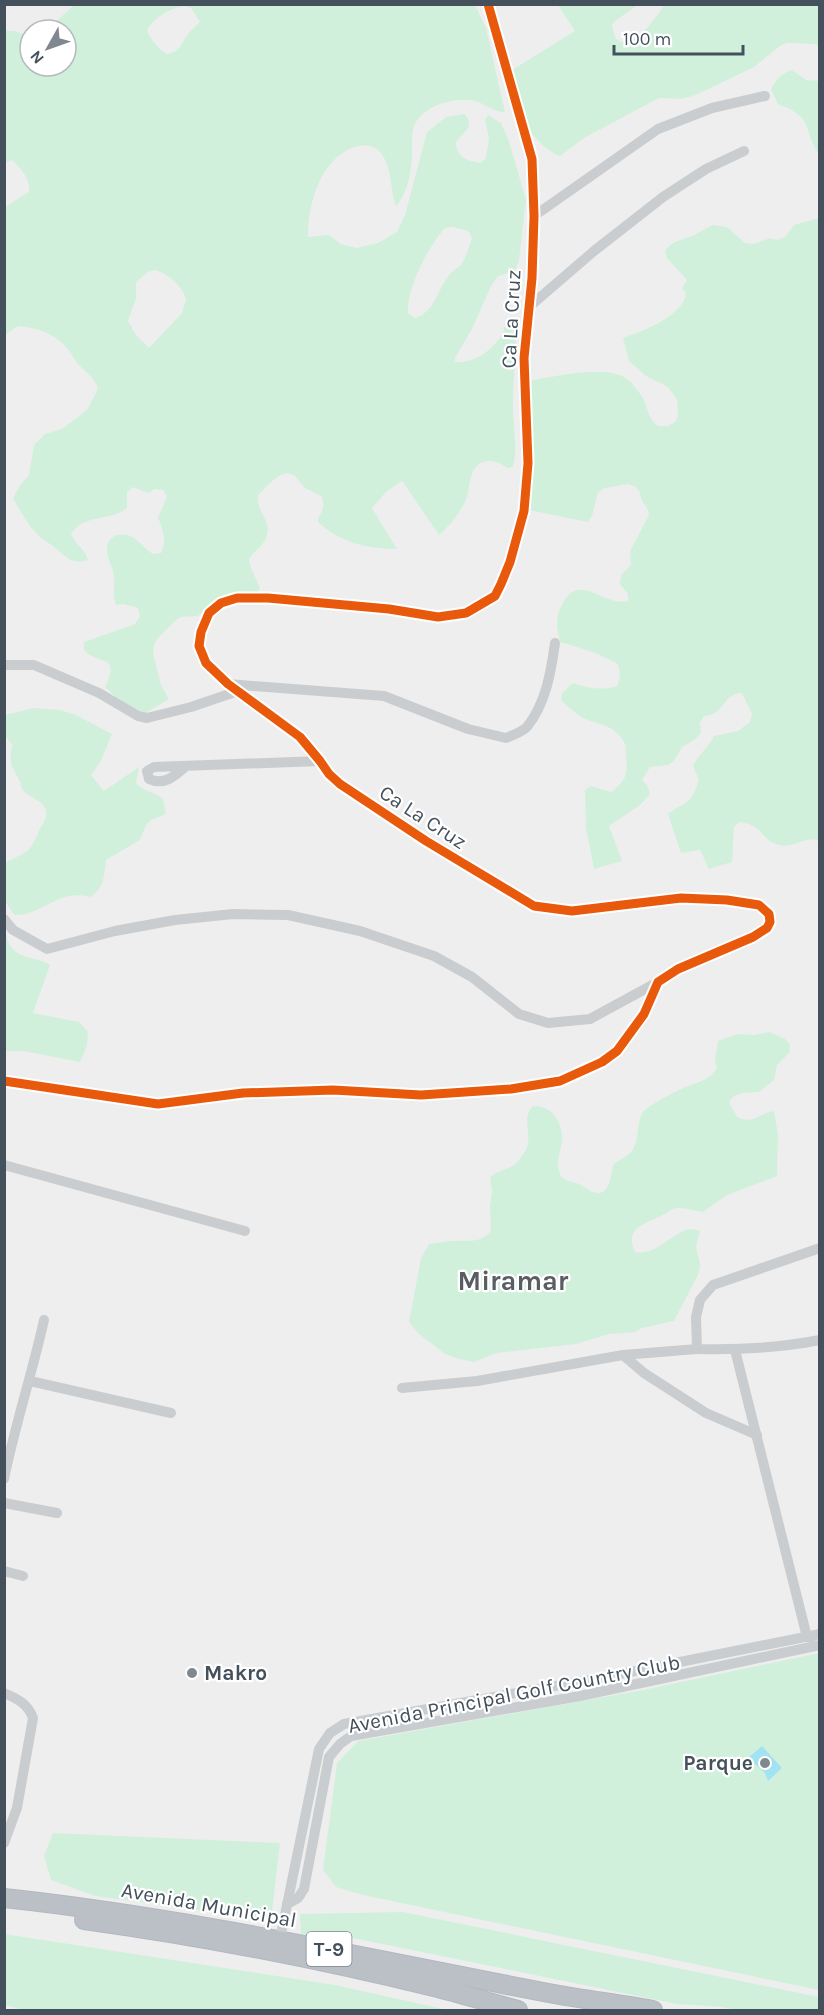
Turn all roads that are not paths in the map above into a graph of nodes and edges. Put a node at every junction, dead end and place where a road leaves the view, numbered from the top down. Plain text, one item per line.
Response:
1 (488, 4) edge
2 (765, 96) dead end
3 (744, 151) dead end
4 (534, 216) junction
5 (529, 307) junction
6 (555, 643) dead end
7 (4, 665) edge
8 (228, 684) junction
9 (238, 691) junction
10 (320, 761) junction
11 (186, 766) dead end
12 (4, 919) edge
13 (658, 981) junction
14 (4, 1081) edge
15 (4, 1165) edge
16 (245, 1230) dead end
17 (819, 1248) edge
18 (44, 1320) dead end
19 (819, 1340) edge
20 (697, 1349) junction
21 (735, 1350) junction
22 (623, 1355) junction
23 (30, 1381) junction
24 (402, 1388) dead end
25 (171, 1413) dead end
26 (756, 1435) junction
27 (9, 1437) edge
28 (4, 1479) edge
29 (4, 1503) edge
30 (57, 1513) dead end
31 (4, 1571) edge
32 (23, 1576) dead end
33 (819, 1634) edge
34 (807, 1636) junction
35 (819, 1643) edge
36 (4, 1693) edge
37 (4, 1843) edge
38 (4, 1898) edge
39 (287, 1904) junction
40 (4, 1910) edge
41 (280, 1940) junction
42 (518, 2010) edge
43 (653, 2010) edge

1 - 4 street, Ca La Cruz
2 - 4 street
3 - 5 street
4 - 5 street, Ca La Cruz
5 - 8 street, Ca La Cruz
6 - 8 street
7 - 9 street
8 - 9 street, Ca La Cruz
9 - 10 street, Ca La Cruz
10 - 11 street
10 - 13 street, Ca La Cruz
12 - 13 street
13 - 14 street
15 - 16 street
17 - 20 street
18 - 23 street
19 - 21 street
20 - 21 street
20 - 22 street
21 - 26 street
22 - 24 street
22 - 26 street
23 - 25 street
23 - 27 street
26 - 34 street
27 - 28 street
29 - 30 street
31 - 32 street
33 - 34 street, Avenida Principal Golf Country Club
34 - 35 street
34 - 39 street, Avenida Principal Golf Country Club
35 - 39 street, Avenida Principal Golf Country Club
36 - 37 street
38 - 41 highway, Avenida Municipal / T-9
39 - 41 street
40 - 42 highway, Avenida Municipal / T-9
41 - 43 highway, Avenida Municipal / T-9

